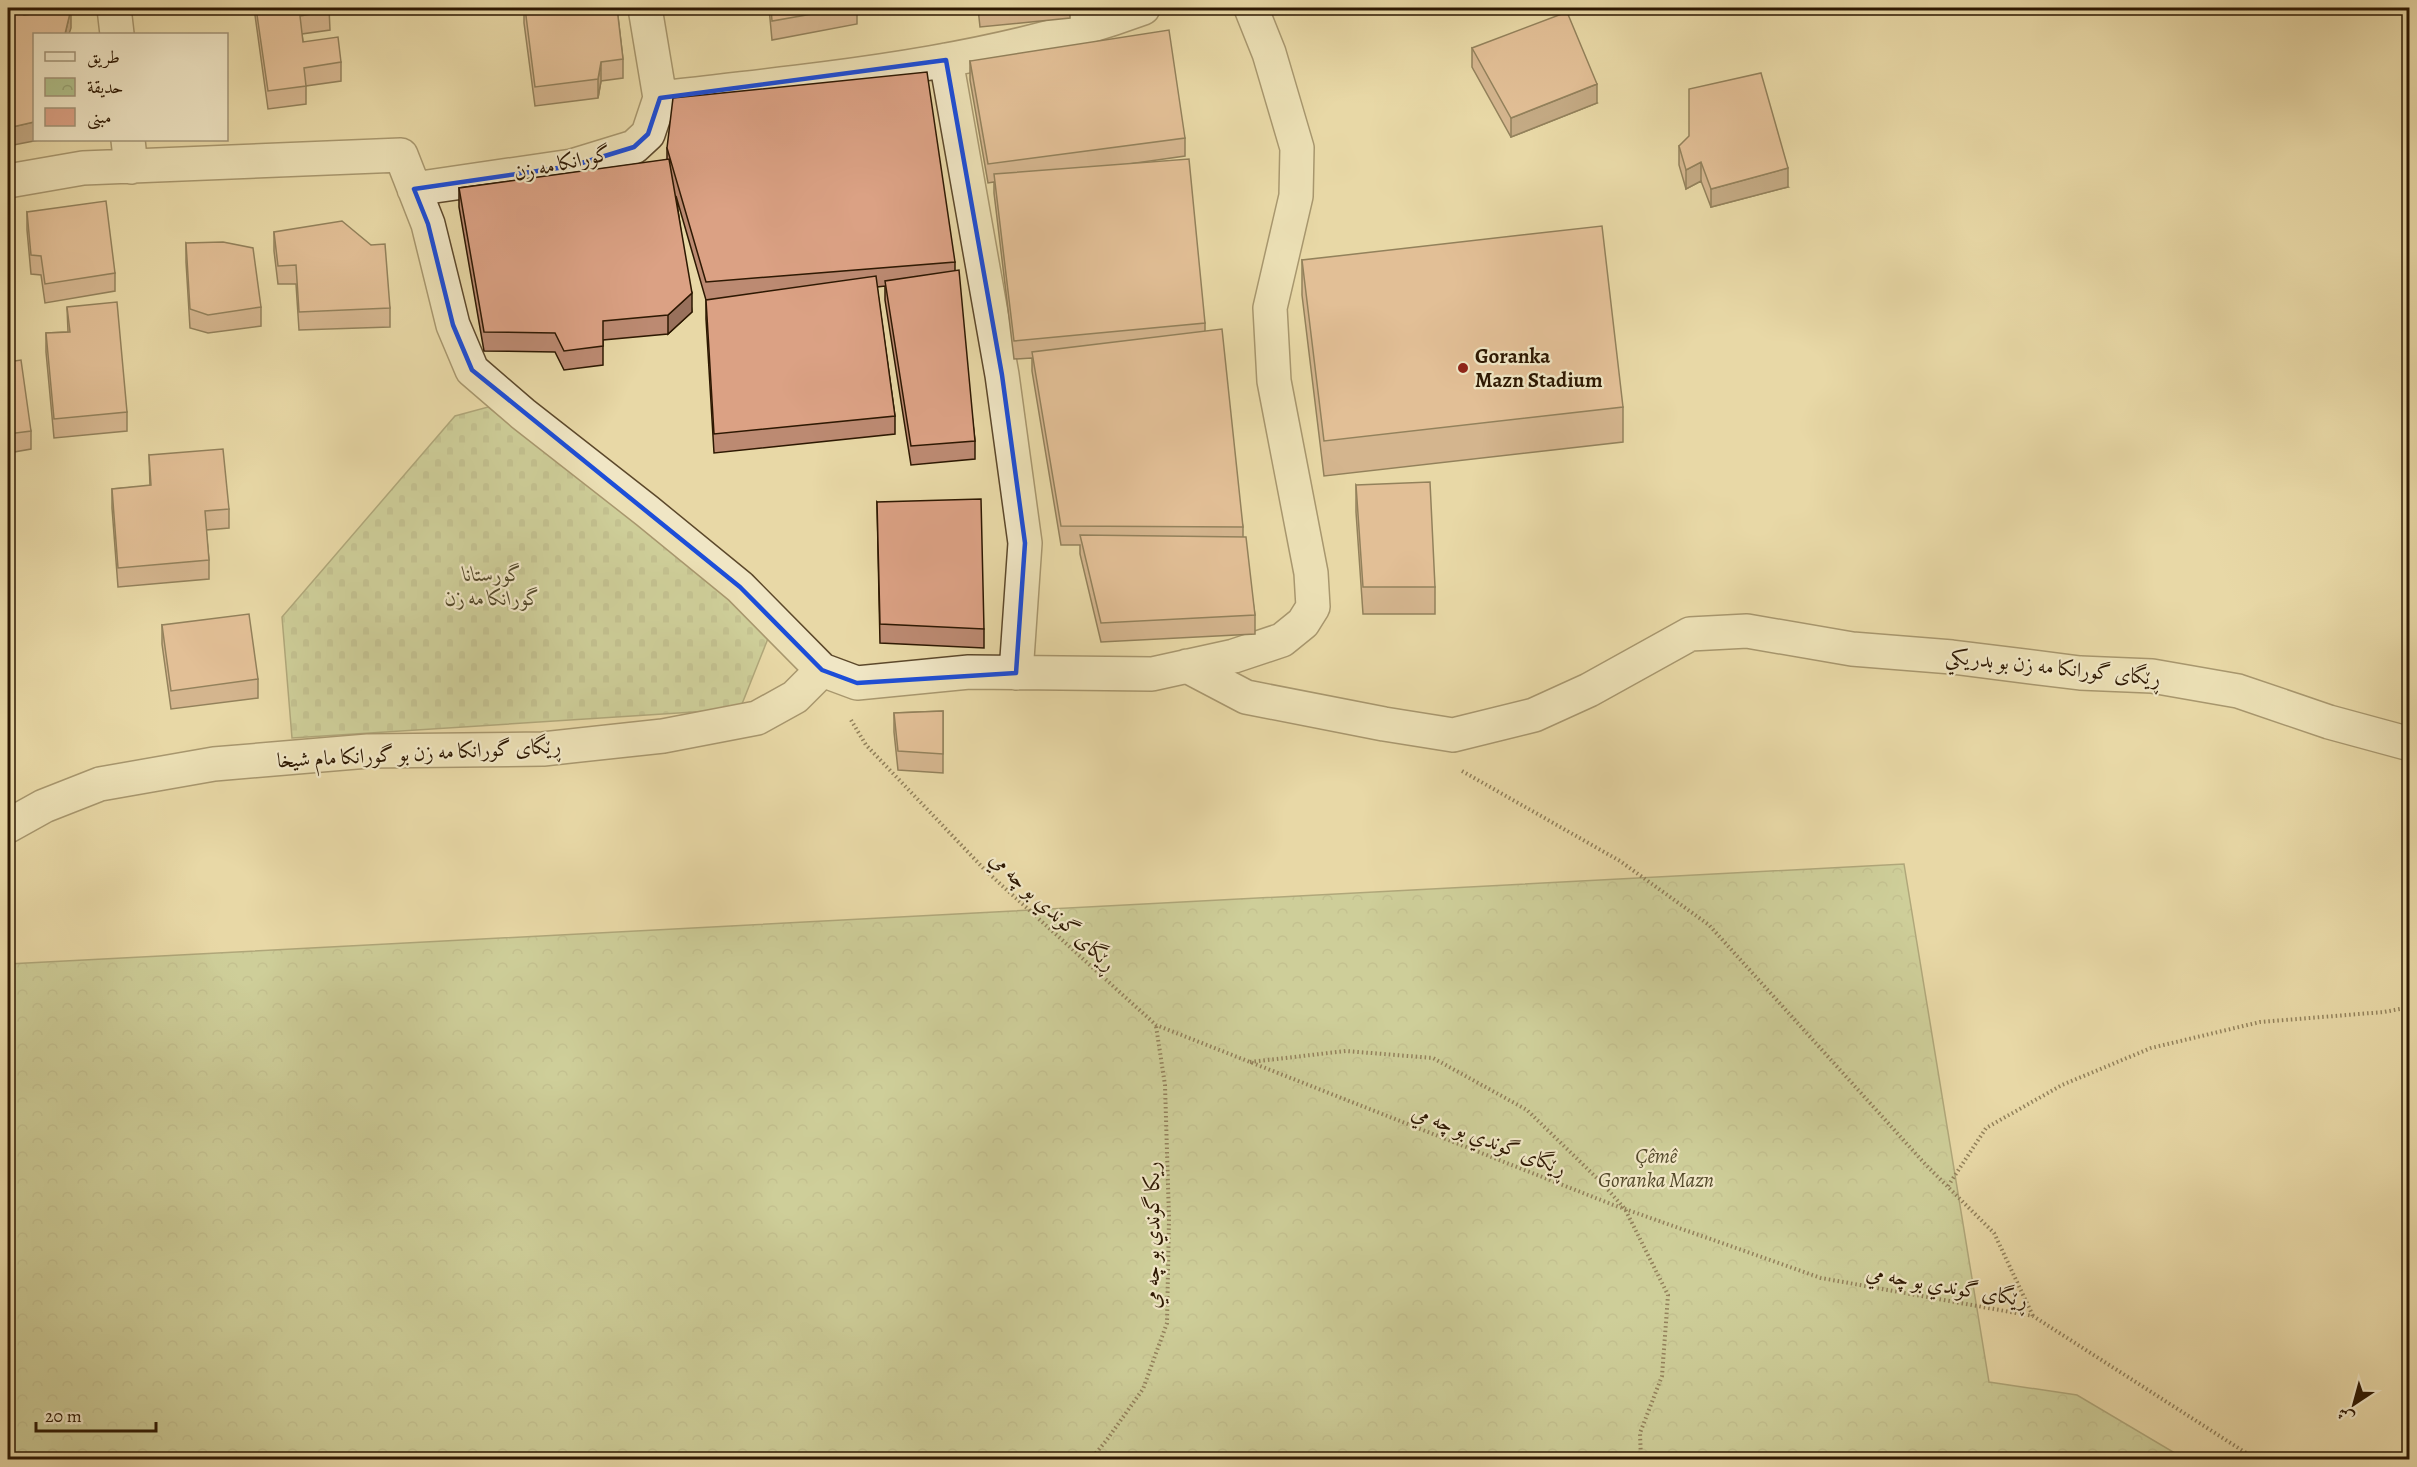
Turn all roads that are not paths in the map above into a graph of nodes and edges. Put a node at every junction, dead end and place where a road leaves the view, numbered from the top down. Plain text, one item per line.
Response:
1 (114, 8) edge
2 (645, 8) edge
3 (1143, 8) edge
4 (1251, 8) edge
5 (117, 33) edge
6 (946, 60) junction
7 (660, 98) junction
8 (129, 153) edge
9 (8, 181) edge
10 (414, 189) junction
11 (1187, 666) junction
12 (822, 670) junction
13 (1016, 673) junction
14 (2409, 744) edge
15 (8, 826) edge

1 - 5 street
2 - 7 street, گورانكا مه زن
3 - 6 street
4 - 11 street
6 - 7 street
6 - 13 street
7 - 10 street, گورانكا مه زن
8 - 9 street
8 - 10 street
10 - 12 street
11 - 13 street
11 - 14 street, ڕێگای گورانكا مه زن بو بدريكي
12 - 13 street
12 - 15 street, ڕێگای گورانكا مه زن بو گورانکا مام شيخا

